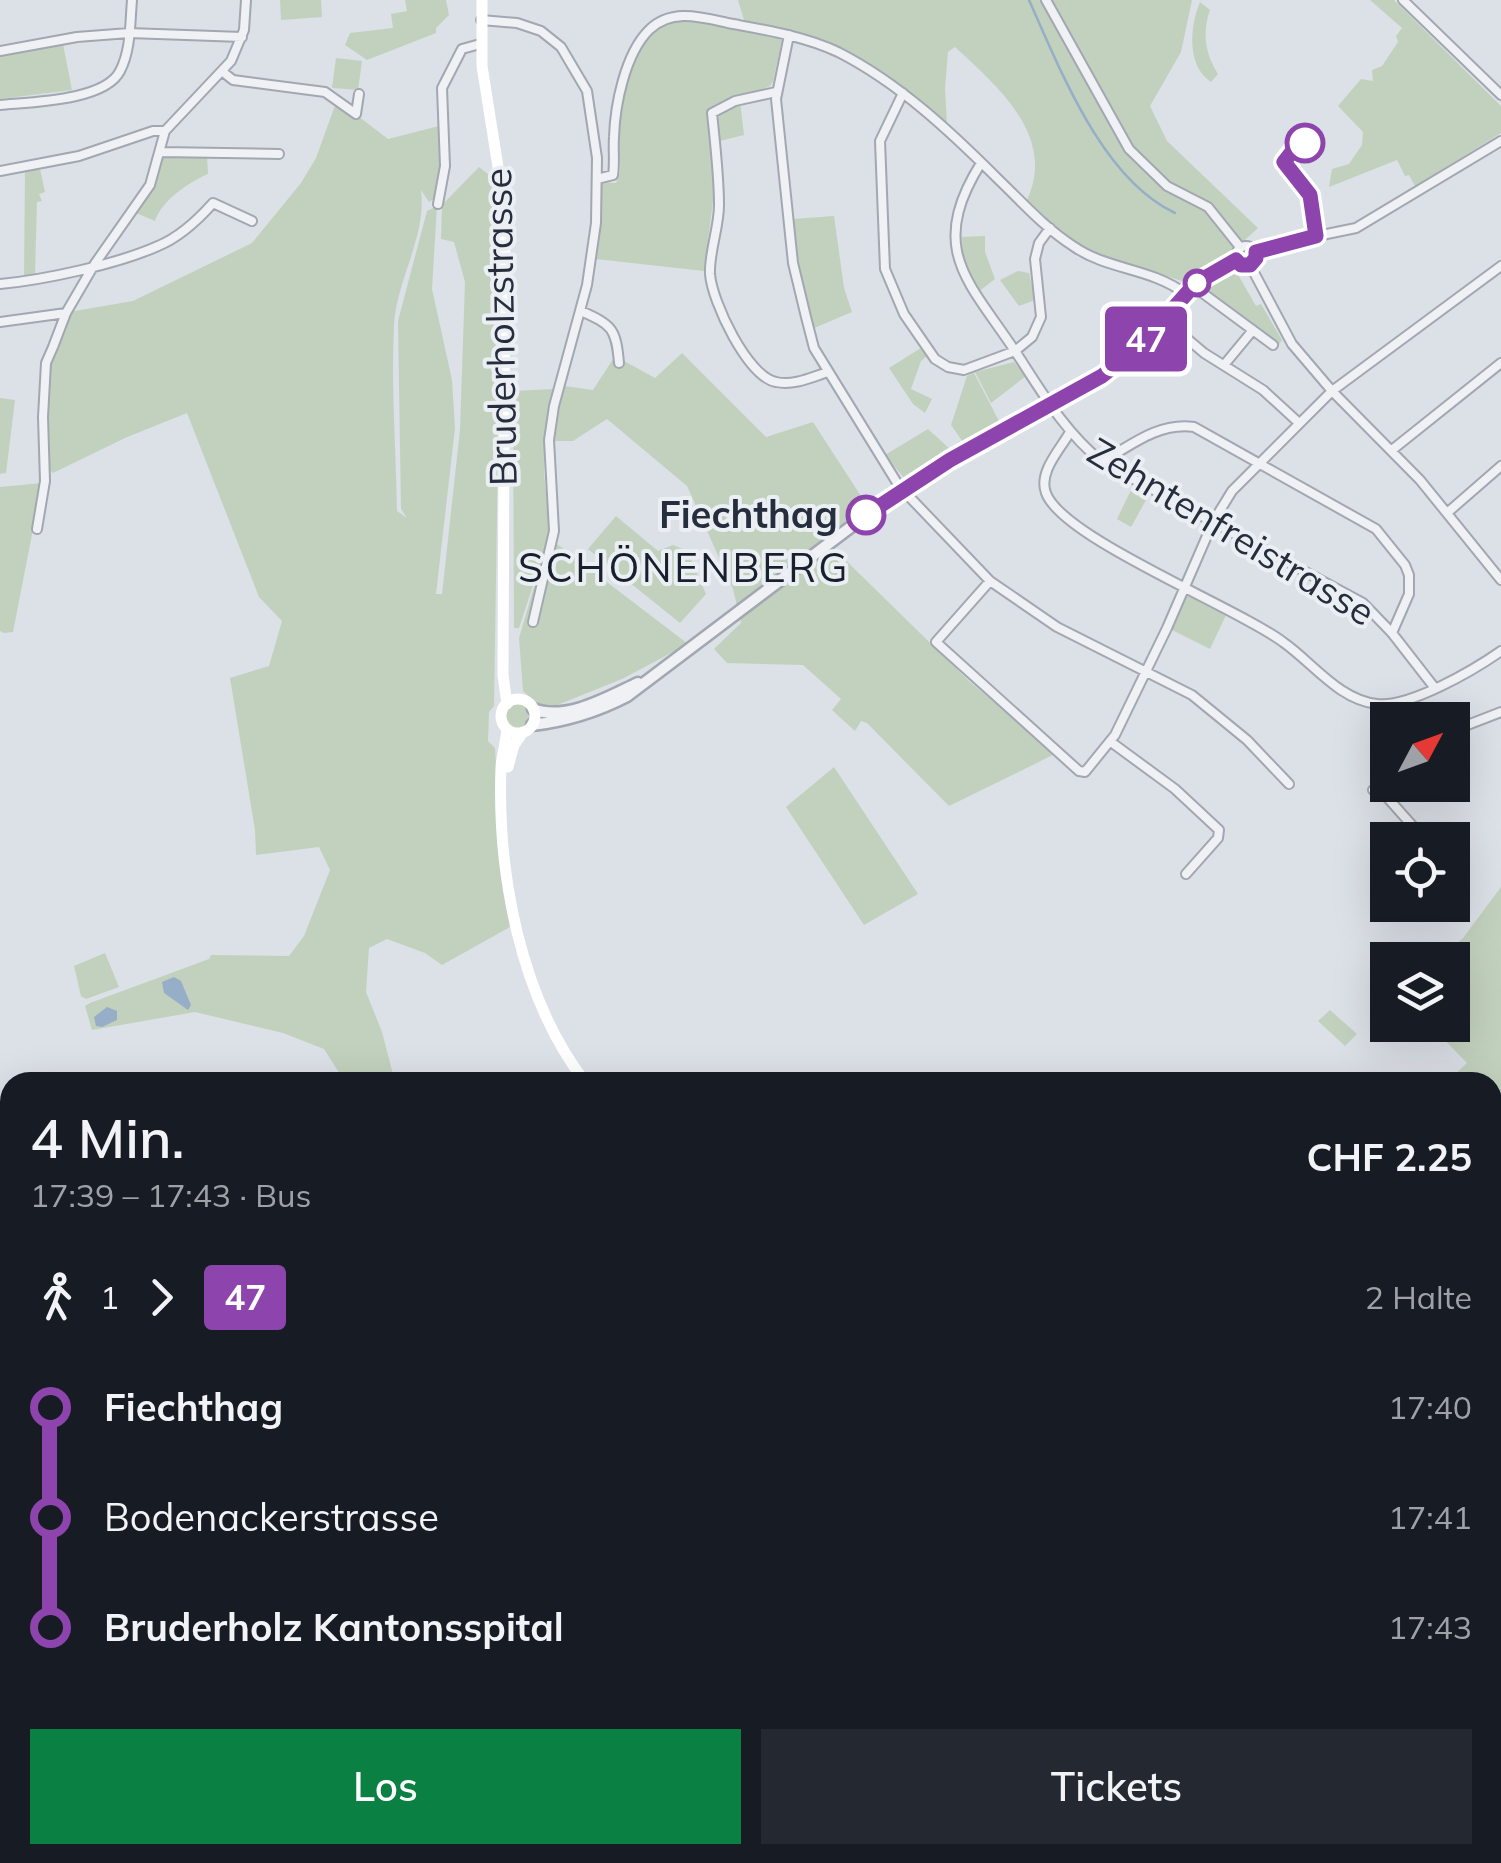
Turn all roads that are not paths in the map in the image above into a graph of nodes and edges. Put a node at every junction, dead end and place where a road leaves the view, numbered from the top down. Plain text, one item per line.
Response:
1 (132, 0) edge
2 (246, 0) edge
3 (482, 0) edge
4 (1046, 0) edge
5 (1403, 0) edge
6 (481, 20) junction
7 (130, 33) junction
8 (789, 35) junction
9 (242, 37) junction
10 (480, 44) junction
11 (0, 52) edge
12 (223, 72) junction
13 (776, 92) junction
14 (359, 94) dead end
15 (903, 94) junction
16 (1501, 95) edge
17 (0, 105) edge
18 (165, 131) junction
19 (1501, 140) edge
20 (161, 152) junction
21 (279, 154) dead end
22 (980, 163) junction
23 (0, 171) edge
24 (598, 178) junction
25 (438, 204) dead end
26 (252, 221) dead end
27 (1050, 228) junction
28 (1240, 247) junction
29 (1256, 252) junction
30 (1236, 260) junction
31 (94, 265) junction
32 (1250, 265) junction
33 (1501, 266) edge
34 (0, 284) edge
35 (1188, 290) junction
36 (66, 312) junction
37 (581, 312) junction
38 (1164, 320) junction
39 (0, 322) edge
40 (1253, 330) junction
41 (1274, 346) dead end
42 (1016, 351) junction
43 (619, 363) dead end
44 (1501, 363) edge
45 (1224, 365) junction
46 (828, 372) junction
47 (1332, 391) junction
48 (1050, 406) junction
49 (1299, 423) junction
50 (1070, 432) junction
51 (1392, 450) junction
52 (1102, 462) junction
53 (1257, 464) junction
54 (1501, 466) edge
55 (902, 490) junction
56 (1447, 513) junction
57 (1213, 522) junction
58 (37, 529) dead end
59 (1501, 580) edge
60 (990, 582) junction
61 (1184, 587) junction
62 (533, 622) dead end
63 (1392, 632) junction
64 (1501, 651) edge
65 (504, 656) junction
66 (660, 670) junction
67 (1146, 672) junction
68 (1434, 688) junction
69 (520, 700) junction
70 (507, 704) junction
71 (533, 710) junction
72 (1499, 716) edge
73 (1470, 725) edge
74 (506, 729) junction
75 (527, 729) junction
76 (1111, 742) junction
77 (1289, 784) dead end
78 (502, 796) junction
79 (1389, 802) edge
80 (1408, 822) edge
81 (1186, 874) dead end
82 (580, 1072) edge

1 - 7 street
2 - 9 street
3 - 6 main road, Bruderholzstrasse
4 - 28 street
5 - 16 street
6 - 10 main road, Bruderholzstrasse
6 - 24 street
7 - 9 street
7 - 11 street
7 - 17 street
8 - 13 street
8 - 15 street
8 - 24 street
9 - 12 street
10 - 25 street
10 - 65 main road, Bruderholzstrasse
12 - 14 street
12 - 18 street
13 - 46 street
13 - 46 street
15 - 22 street
15 - 42 street
18 - 20 street
18 - 23 street
19 - 29 street
20 - 21 street
20 - 31 street
22 - 27 street
22 - 42 street, Zehntenfreistrasse
24 - 37 street
26 - 31 street
27 - 35 street
27 - 42 street
28 - 29 street
28 - 30 street
29 - 32 street
30 - 32 street
30 - 35 street
31 - 34 street
31 - 36 street
32 - 47 street
33 - 47 street
35 - 38 street
35 - 40 street
36 - 39 street
36 - 58 street
37 - 43 street
37 - 62 street
38 - 45 street
38 - 48 street
40 - 41 street
40 - 45 street
42 - 48 street, Zehntenfreistrasse
44 - 51 street
45 - 49 street
46 - 55 street
47 - 49 street
47 - 51 street
48 - 50 street, Zehntenfreistrasse
48 - 55 street
49 - 53 street
50 - 52 street, Zehntenfreistrasse
50 - 61 street
51 - 56 street
52 - 53 street
52 - 57 street, Zehntenfreistrasse
53 - 57 street
53 - 63 street
54 - 56 street
55 - 60 street
55 - 66 street
56 - 59 street
57 - 61 street
57 - 63 street, Zehntenfreistrasse
60 - 67 street
60 - 76 street
61 - 67 street
61 - 68 street
63 - 68 street, Zehntenfreistrasse
64 - 68 street
65 - 69 main road, Bruderholzstrasse
65 - 70 main road, Bruderholzstrasse
66 - 71 street
66 - 75 street
67 - 76 street
67 - 77 street
69 - 70 main road
69 - 71 main road
70 - 74 main road, Bruderholzstrasse
71 - 75 main road, Bruderholzstrasse
72 - 73 street
74 - 75 main road
74 - 78 main road, Bruderholzstrasse
75 - 78 main road, Bruderholzstrasse
76 - 81 street
78 - 82 main road, Bruderholzstrasse
79 - 80 street

